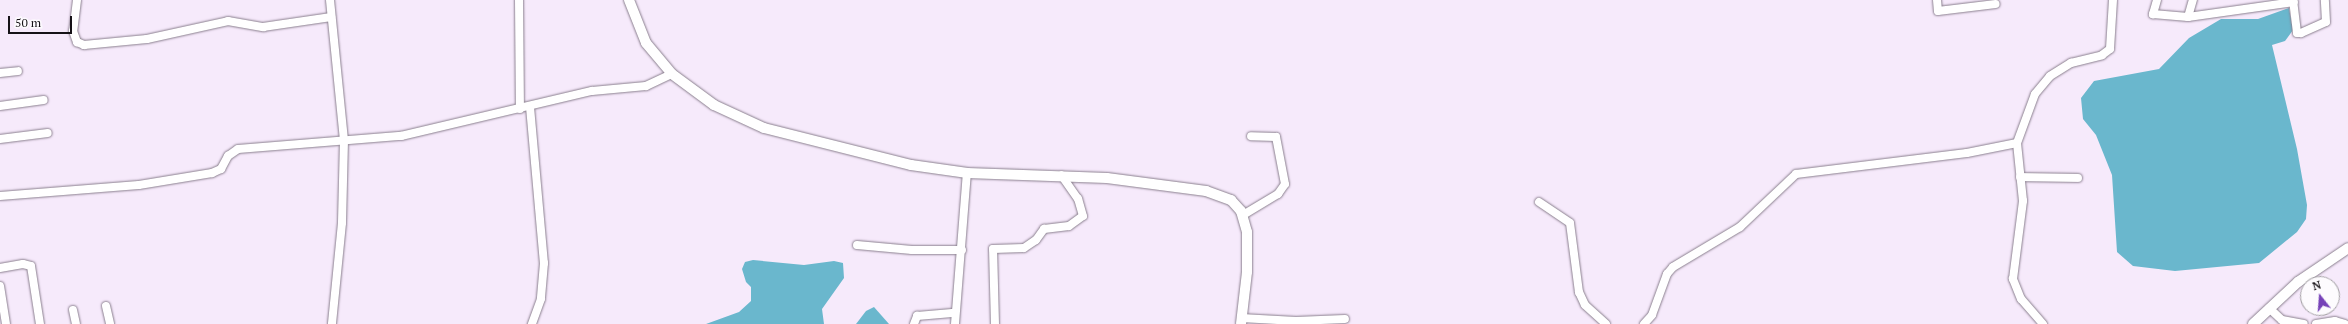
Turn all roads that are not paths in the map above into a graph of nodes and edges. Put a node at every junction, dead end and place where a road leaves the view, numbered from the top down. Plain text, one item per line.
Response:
1 (76, 0) edge
2 (330, 0) edge
3 (519, 0) edge
4 (630, 0) edge
5 (1937, 0) edge
6 (2113, 0) edge
7 (2157, 0) edge
8 (2193, 0) edge
9 (2325, 0) edge
10 (2293, 1) edge
11 (1996, 4) dead end
12 (2188, 17) junction
13 (331, 18) junction
14 (18, 71) dead end
15 (0, 73) edge
16 (672, 74) junction
17 (44, 100) dead end
18 (0, 106) edge
19 (530, 106) junction
20 (520, 109) junction
21 (48, 132) dead end
22 (1251, 136) dead end
23 (0, 139) edge
24 (344, 140) junction
25 (2017, 143) junction
26 (967, 173) junction
27 (1060, 175) junction
28 (2020, 178) junction
29 (2078, 178) dead end
30 (0, 196) edge
31 (1539, 202) dead end
32 (1243, 215) junction
33 (856, 245) dead end
34 (2348, 248) edge
35 (962, 250) junction
36 (0, 268) edge
37 (0, 286) edge
38 (106, 306) dead end
39 (2269, 308) junction
40 (74, 310) dead end
41 (955, 313) junction
42 (1345, 319) dead end
43 (1241, 321) edge
44 (6, 324) edge
45 (40, 324) edge
46 (76, 324) edge
47 (110, 324) edge
48 (332, 324) edge
49 (532, 324) edge
50 (914, 324) edge
51 (955, 324) edge
52 (995, 324) edge
53 (1606, 324) edge
54 (1644, 324) edge
55 (2043, 324) edge
56 (2253, 324) edge
57 (2304, 324) edge
58 (2316, 324) edge
59 (2346, 324) edge

1 - 13 street
2 - 13 street
3 - 20 street
4 - 16 street
5 - 11 street
6 - 25 street
7 - 12 street
8 - 12 street
9 - 10 street
10 - 12 street
13 - 24 street
14 - 15 street
16 - 19 street
16 - 26 street
17 - 18 street
19 - 20 street
19 - 49 street
20 - 24 street
21 - 23 street
22 - 32 street
24 - 30 street
24 - 48 street
25 - 28 street
25 - 54 street
26 - 27 street
26 - 35 street
27 - 32 street
27 - 52 street
28 - 29 street
28 - 55 street
31 - 53 street
32 - 43 street
33 - 35 street
34 - 39 street
35 - 41 street
36 - 45 street
37 - 44 street
38 - 47 street
39 - 56 street
39 - 57 street
40 - 46 street
41 - 50 street
41 - 51 street
42 - 43 street
58 - 59 street

